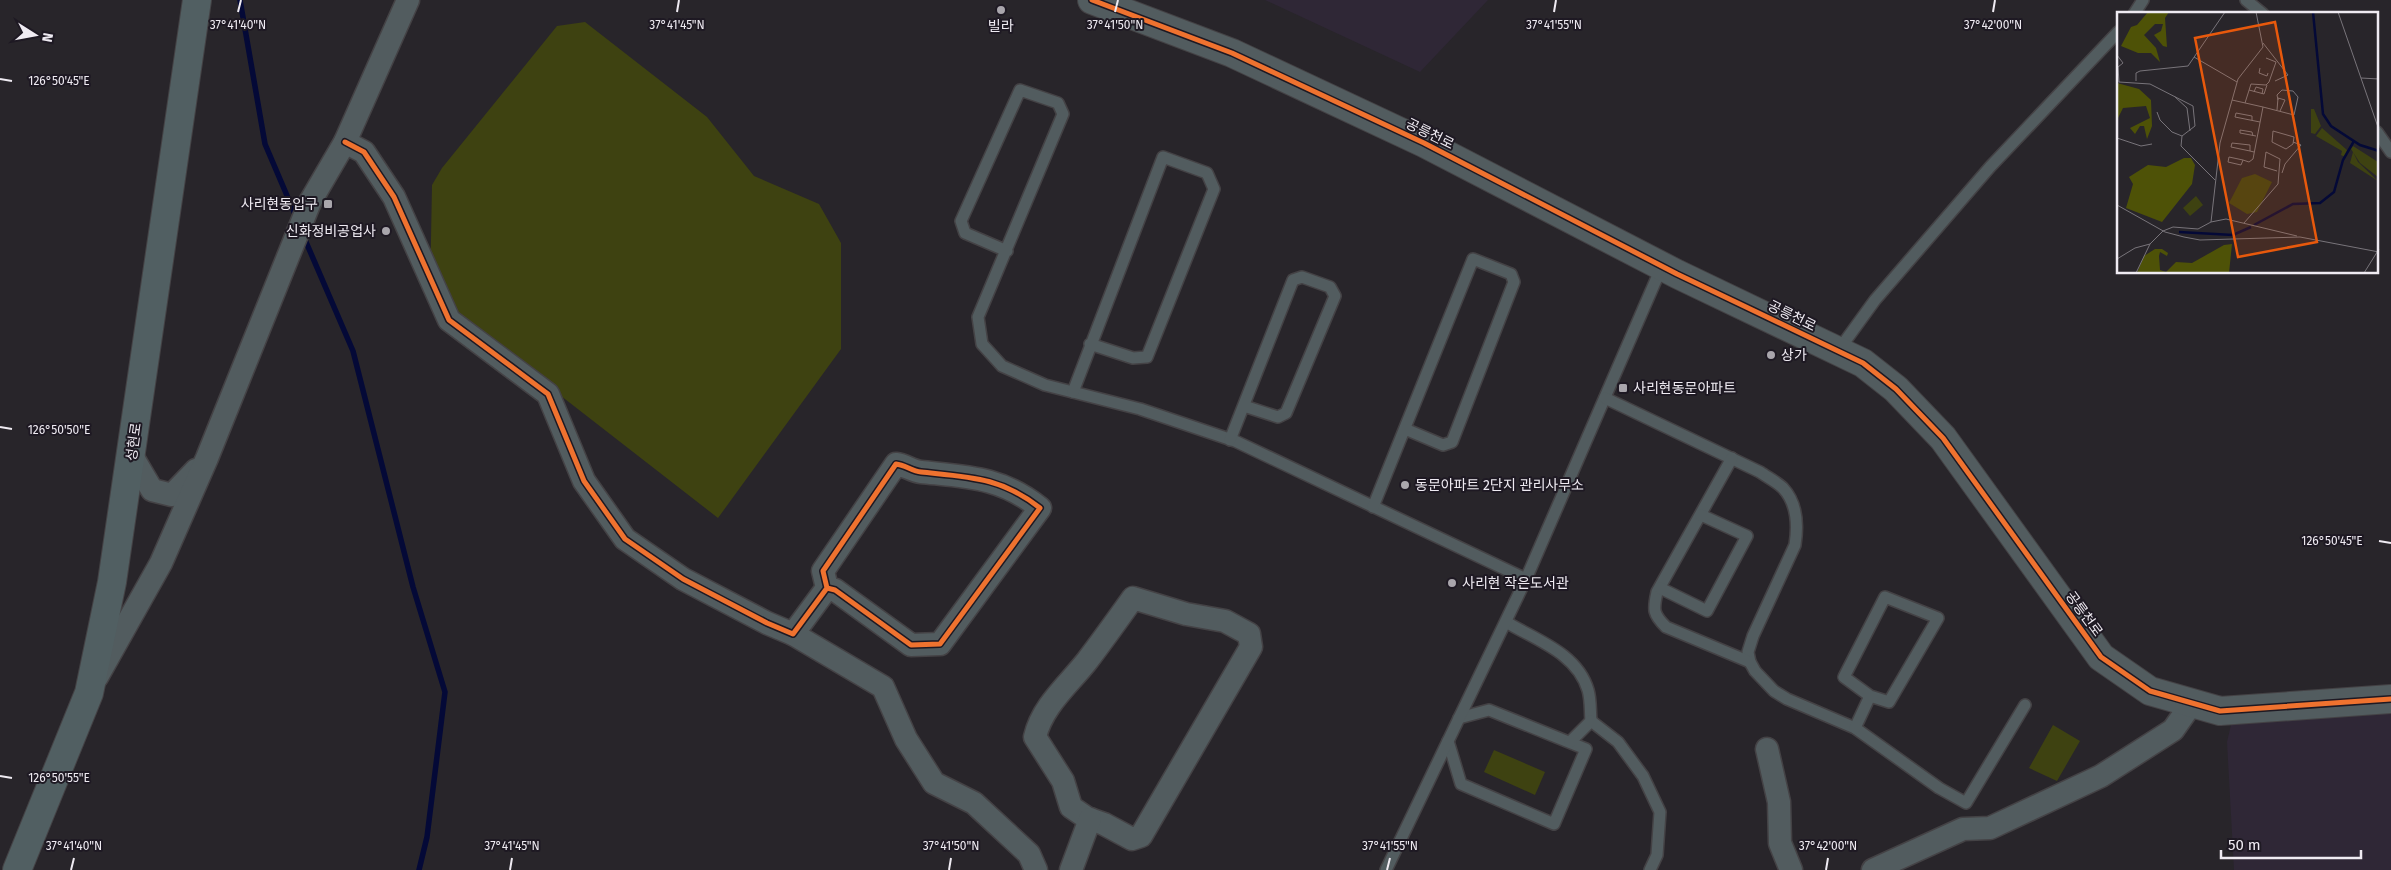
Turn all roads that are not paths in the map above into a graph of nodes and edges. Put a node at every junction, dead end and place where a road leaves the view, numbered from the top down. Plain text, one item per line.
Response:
1 (197, 0) edge
2 (408, 0) edge
3 (1092, 0) edge
4 (2143, 0) edge
5 (2246, 0) edge
6 (2135, 12) edge
7 (2261, 12) edge
8 (2117, 33) edge
9 (2378, 133) edge
10 (345, 142) junction
11 (2391, 152) edge
12 (1006, 250) junction
13 (1662, 266) junction
14 (1090, 344) junction
15 (1838, 351) junction
16 (1073, 392) junction
17 (1605, 398) junction
18 (1244, 406) junction
19 (1405, 429) junction
20 (1230, 440) junction
21 (132, 456) junction
22 (206, 458) junction
23 (1732, 458) junction
24 (1373, 507) junction
25 (1701, 515) junction
26 (1526, 579) junction
27 (826, 588) junction
28 (1660, 588) junction
29 (1506, 622) junction
30 (793, 634) junction
31 (1750, 662) junction
32 (88, 694) junction
33 (1870, 696) junction
34 (2391, 699) edge
35 (2192, 703) junction
36 (2026, 705) dead end
37 (1459, 718) junction
38 (1591, 722) junction
39 (1855, 728) junction
40 (1448, 741) junction
41 (1570, 742) junction
42 (1768, 749) dead end
43 (1090, 819) junction
44 (17, 870) edge
45 (1036, 870) edge
46 (1071, 870) edge
47 (1386, 870) edge
48 (1650, 870) edge
49 (1791, 870) edge
50 (1873, 870) edge

1 - 21 main road, 성현로
2 - 10 street
3 - 13 street, 공릉천로
4 - 6 lane
5 - 7 lane
8 - 15 lane
9 - 11 lane
10 - 22 street
10 - 30 street
12 - 12 lane
12 - 16 lane
13 - 15 street, 공릉천로
13 - 17 lane
14 - 14 lane
14 - 16 lane
15 - 35 street, 공릉천로
16 - 20 lane
17 - 23 lane
17 - 26 lane
18 - 18 lane
18 - 20 lane
19 - 19 lane
19 - 24 lane
20 - 24 lane
21 - 22 street
21 - 32 main road, 성현로
22 - 32 street
23 - 25 lane
23 - 31 lane
24 - 26 lane
25 - 28 lane
25 - 28 lane
26 - 29 lane
27 - 27 street
27 - 30 street
28 - 31 lane
29 - 37 lane
29 - 38 lane
30 - 45 street
31 - 39 lane
32 - 44 main road, 성현로
33 - 33 lane
33 - 39 lane
34 - 35 street, 공릉천로
35 - 50 street
36 - 39 lane
37 - 40 lane
37 - 41 lane
38 - 41 lane
38 - 48 lane
40 - 41 lane
40 - 47 lane
42 - 49 street
43 - 43 street
43 - 46 street

